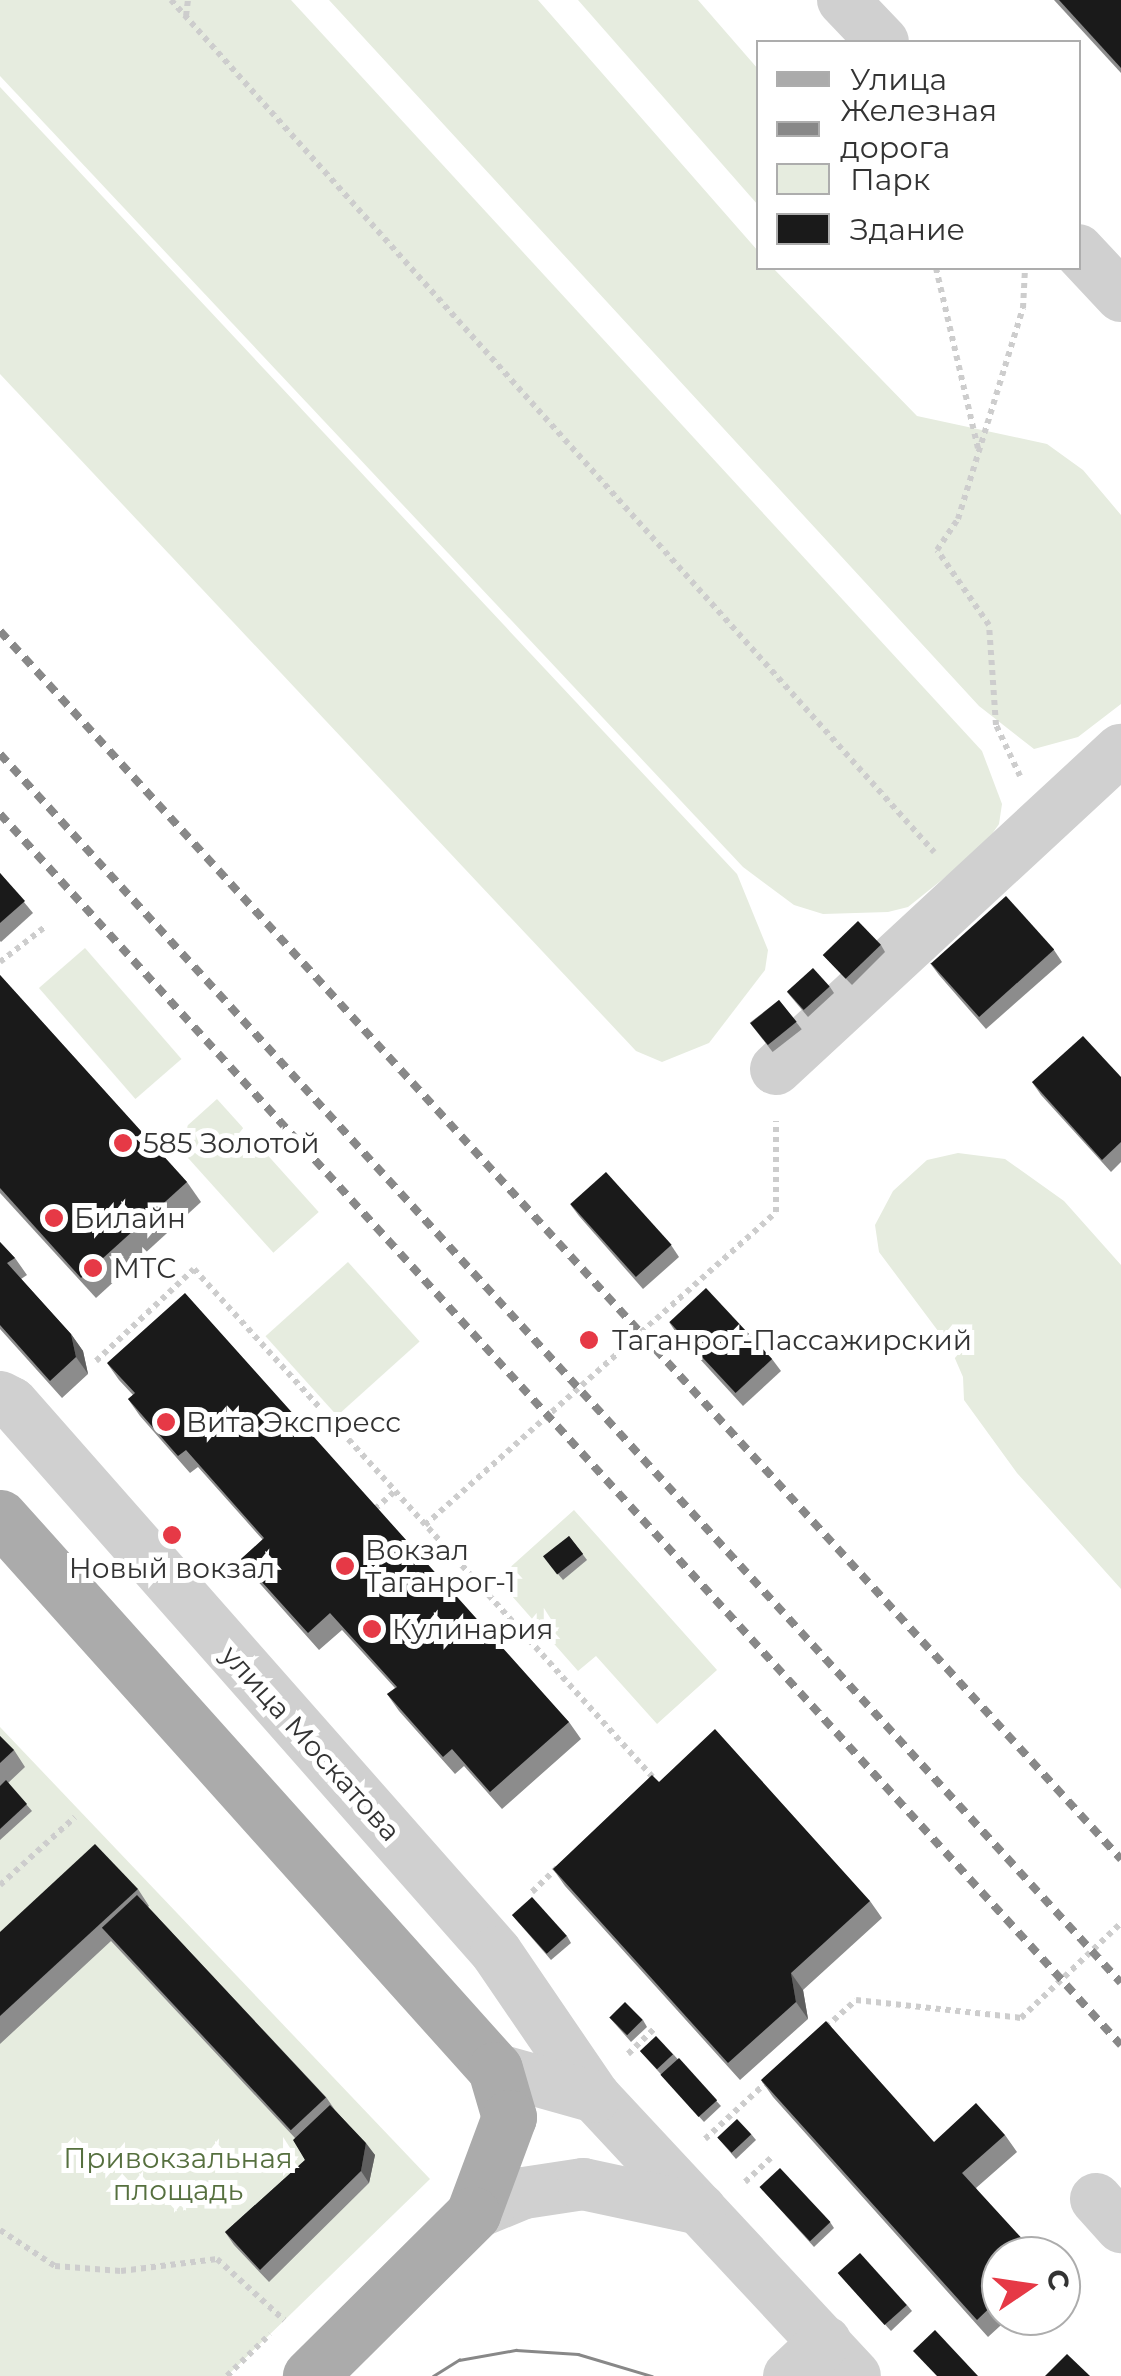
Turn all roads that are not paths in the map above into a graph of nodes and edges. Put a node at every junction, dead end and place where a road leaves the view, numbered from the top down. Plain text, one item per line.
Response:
1 (843, 0) edge
2 (881, 40) edge
3 (1081, 253) edge
4 (1121, 296) edge
5 (1121, 750) edge
6 (776, 1070) road end
7 (4, 1401) edge
8 (0, 1517) edge
9 (495, 2068) junction
10 (610, 2077) junction
11 (721, 2197) junction
12 (472, 2214) junction
13 (823, 2365) edge
14 (310, 2376) edge

1 - 2 street
3 - 4 street
5 - 6 street
7 - 10 street, улица Москатова
8 - 9 main road
9 - 10 street
9 - 12 main road
10 - 11 street, улица Москатова
11 - 12 street
11 - 13 street, улица Москатова
12 - 14 main road

